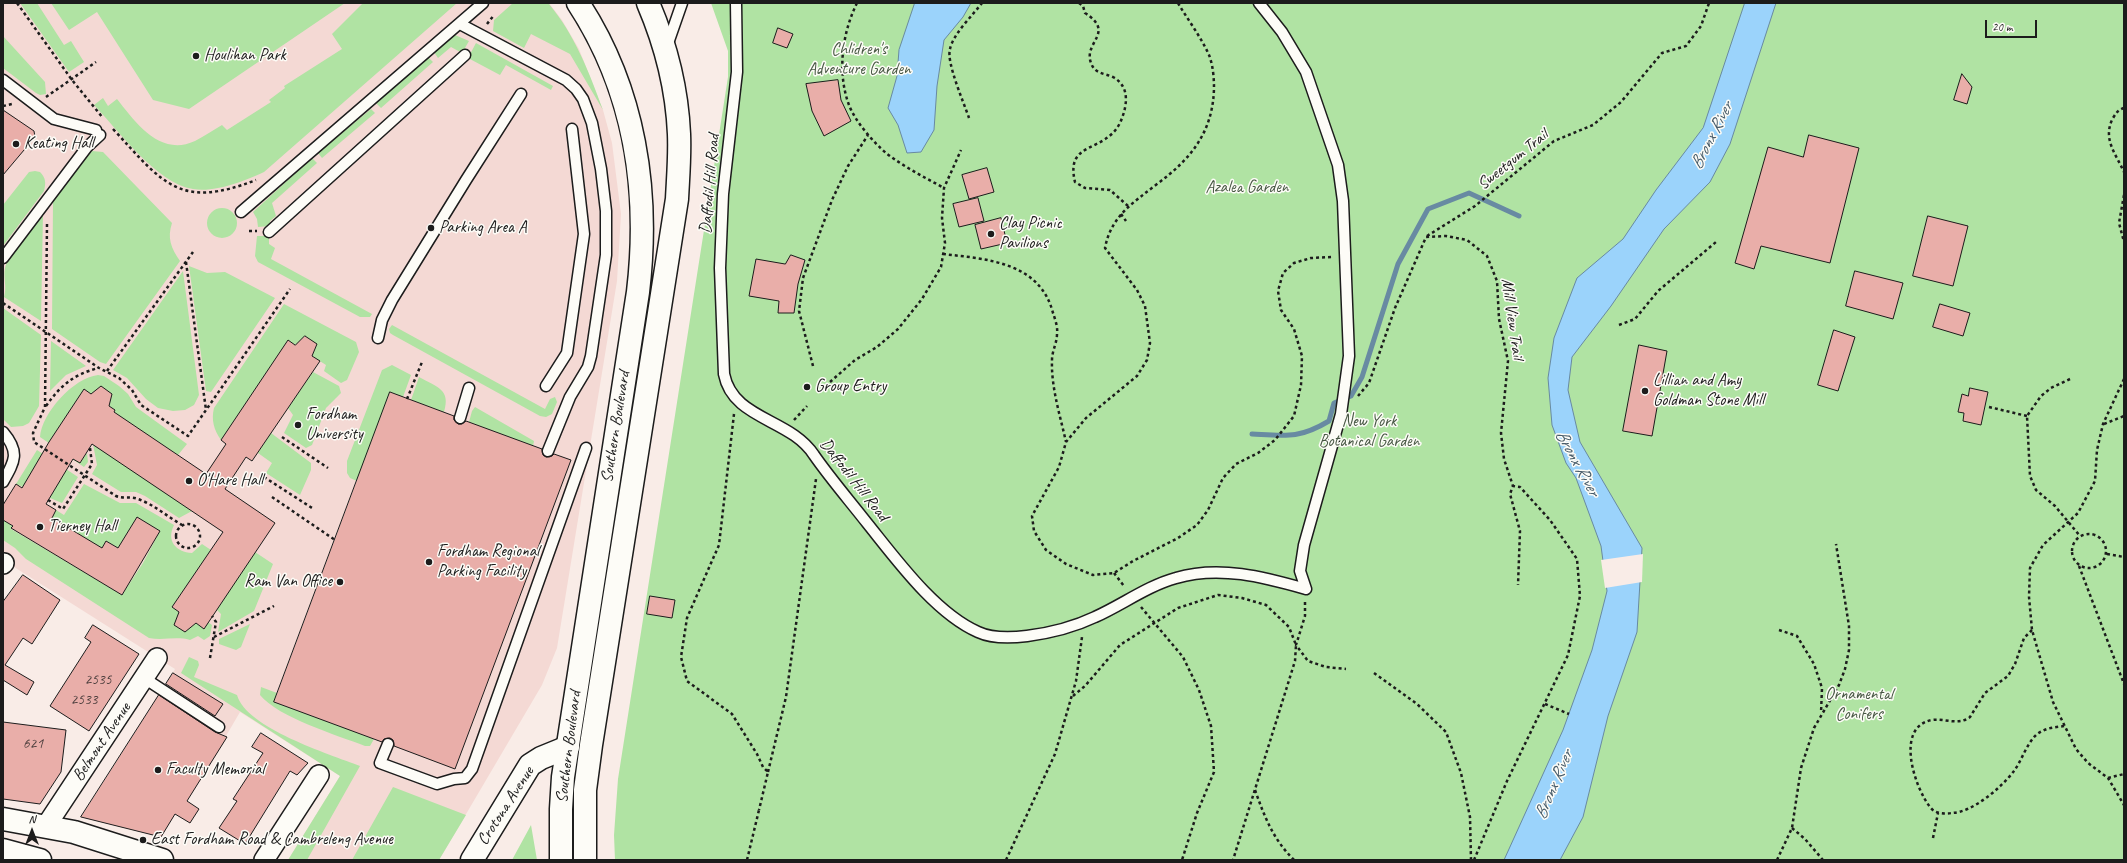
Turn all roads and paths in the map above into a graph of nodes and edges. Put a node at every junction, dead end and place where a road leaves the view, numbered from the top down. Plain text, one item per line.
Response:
1 (17, 3) edge
2 (483, 3) edge
3 (648, 3) edge
4 (682, 3) edge
5 (736, 3) edge
6 (857, 3) edge
7 (982, 3) edge
8 (1079, 3) edge
9 (1178, 3) edge
10 (1259, 3) edge
11 (1709, 3) edge
12 (578, 4) edge
13 (460, 24) junction
14 (666, 50) junction
15 (465, 55) dead end
16 (96, 62) dead end
17 (3, 80) edge
18 (72, 80) junction
19 (522, 94) dead end
20 (30, 100) junction
21 (3, 106) edge
22 (2124, 108) edge
23 (968, 118) dead end
24 (572, 129) dead end
25 (868, 135) junction
26 (961, 150) dead end
27 (2124, 172) edge
28 (260, 178) dead end
29 (944, 188) junction
30 (2124, 195) edge
31 (47, 200) junction
32 (1128, 206) junction
33 (241, 212) dead end
34 (1121, 214) junction
35 (1126, 221) dead end
36 (269, 232) dead end
37 (1426, 237) junction
38 (1716, 242) dead end
39 (2124, 242) edge
40 (193, 252) dead end
41 (943, 254) junction
42 (1346, 256) junction
43 (3, 258) edge
44 (186, 262) junction
45 (290, 289) dead end
46 (3, 303) edge
47 (1619, 325) dead end
48 (46, 332) junction
49 (378, 338) dead end
50 (422, 362) dead end
51 (813, 366) dead end
52 (99, 368) junction
53 (107, 371) junction
54 (2070, 379) dead end
55 (2124, 379) edge
56 (830, 382) dead end
57 (546, 386) dead end
58 (469, 388) dead end
59 (407, 398) dead end
60 (738, 403) junction
61 (807, 406) dead end
62 (45, 407) junction
63 (1989, 407) dead end
64 (206, 411) junction
65 (1341, 413) junction
66 (2027, 416) junction
67 (2124, 416) edge
68 (460, 418) dead end
69 (2103, 424) junction
70 (786, 429) junction
71 (3, 432) edge
72 (282, 437) dead end
73 (1066, 442) junction
74 (90, 448) dead end
75 (586, 448) dead end
76 (548, 451) dead end
77 (328, 468) dead end
78 (823, 468) junction
79 (84, 476) junction
80 (264, 477) dead end
81 (3, 482) edge
82 (1513, 486) junction
83 (272, 497) dead end
84 (48, 500) dead end
85 (312, 508) dead end
86 (2068, 522) junction
87 (182, 525) junction
88 (2080, 536) junction
89 (335, 540) dead end
90 (1836, 544) dead end
91 (2106, 554) junction
92 (2124, 557) edge
93 (2079, 566) junction
94 (1114, 573) junction
95 (1518, 585) dead end
96 (1306, 589) junction
97 (1131, 597) junction
98 (274, 606) dead end
99 (212, 616) dead end
100 (1084, 621) junction
101 (1156, 623) junction
102 (1780, 630) dead end
103 (2032, 630) junction
104 (214, 637) junction
105 (1296, 645) junction
106 (157, 658) dead end
107 (210, 658) dead end
108 (1346, 669) dead end
109 (1374, 673) dead end
110 (144, 678) junction
111 (2124, 684) edge
112 (1073, 696) junction
113 (1545, 704) junction
114 (1569, 714) dead end
115 (1821, 716) junction
116 (2065, 726) junction
117 (219, 727) dead end
118 (388, 744) dead end
119 (568, 747) junction
120 (768, 772) junction
121 (2124, 774) edge
122 (319, 775) dead end
123 (2108, 778) junction
124 (1255, 790) junction
125 (2124, 805) edge
126 (1938, 813) junction
127 (3, 819) edge
128 (46, 826) junction
129 (1792, 828) junction
130 (1932, 838) dead end
131 (3, 850) edge
132 (40, 860) edge
133 (162, 860) edge
134 (264, 860) edge
135 (472, 860) edge
136 (561, 860) edge
137 (585, 860) edge
138 (747, 860) edge
139 (1006, 860) edge
140 (1182, 860) edge
141 (1233, 860) edge
142 (1294, 860) edge
143 (1472, 860) edge
144 (1777, 860) edge
145 (1823, 860) edge

1 - 18 path
2 - 13 lane
3 - 14 main road, Southern Boulevard
4 - 14 lane
5 - 60 lane, Daffodil Hill Road
6 - 25 path
7 - 23 path
8 - 32 path
9 - 32 path
10 - 42 lane
11 - 37 path, Sweetgum Trail
12 - 119 main road, Southern Boulevard
13 - 33 lane
13 - 76 lane
14 - 137 main road, Southern Boulevard
15 - 36 lane
16 - 18 path
17 - 20 lane
18 - 20 path
18 - 28 path
19 - 49 lane
20 - 21 path
20 - 31 lane
22 - 27 path
24 - 57 lane
25 - 29 path
25 - 51 path
26 - 29 path
29 - 41 path
30 - 39 path
31 - 43 lane
31 - 48 path
32 - 34 path
34 - 35 path
34 - 73 path
37 - 65 path
37 - 82 path, Mill View Trail
38 - 47 path
40 - 44 path
41 - 56 path
41 - 73 path
42 - 65 lane
42 - 94 path
44 - 53 path
44 - 64 path
45 - 64 path
46 - 48 path
48 - 52 path
48 - 62 path
50 - 59 path
52 - 53 path
52 - 62 path
53 - 64 path
54 - 66 path
55 - 69 path
58 - 68 lane
60 - 70 lane, Daffodil Hill Road
60 - 120 path
61 - 70 path
62 - 79 path
63 - 66 path
65 - 96 lane
66 - 86 path
67 - 69 path
69 - 86 path
70 - 78 lane, Daffodil Hill Road
71 - 81 lane
72 - 77 path
73 - 94 path
74 - 79 path
75 - 118 lane
78 - 100 lane, Daffodil Hill Road
78 - 120 path
79 - 84 path
79 - 87 path
80 - 85 path
82 - 95 path, Mill View Trail
82 - 113 path
83 - 89 path, bridge
86 - 88 path
86 - 103 path
87 - 87 path
88 - 91 path
88 - 93 path
90 - 115 path
91 - 92 path
91 - 93 path
93 - 111 path
94 - 97 path
96 - 97 lane, Daffodil Hill Road
96 - 105 path
97 - 100 lane, Daffodil Hill Road
97 - 101 path
98 - 104 path
99 - 104 path
100 - 112 path
101 - 105 path
101 - 112 path
101 - 140 path
102 - 115 path
103 - 116 path
103 - 126 path
104 - 107 path
105 - 108 path
105 - 124 path
106 - 110 street, Belmont Avenue
109 - 143 path
110 - 117 lane
110 - 128 street, Belmont Avenue
112 - 139 path
113 - 114 path
113 - 143 path
115 - 129 path
116 - 123 path
116 - 126 path
119 - 135 main road, Crotona Avenue
119 - 136 main road, Southern Boulevard
120 - 138 path
121 - 123 path
122 - 134 street
123 - 125 path
124 - 141 path
124 - 142 path
126 - 130 path
127 - 128 main road
128 - 133 main road
129 - 144 path
129 - 145 path
131 - 132 main road

